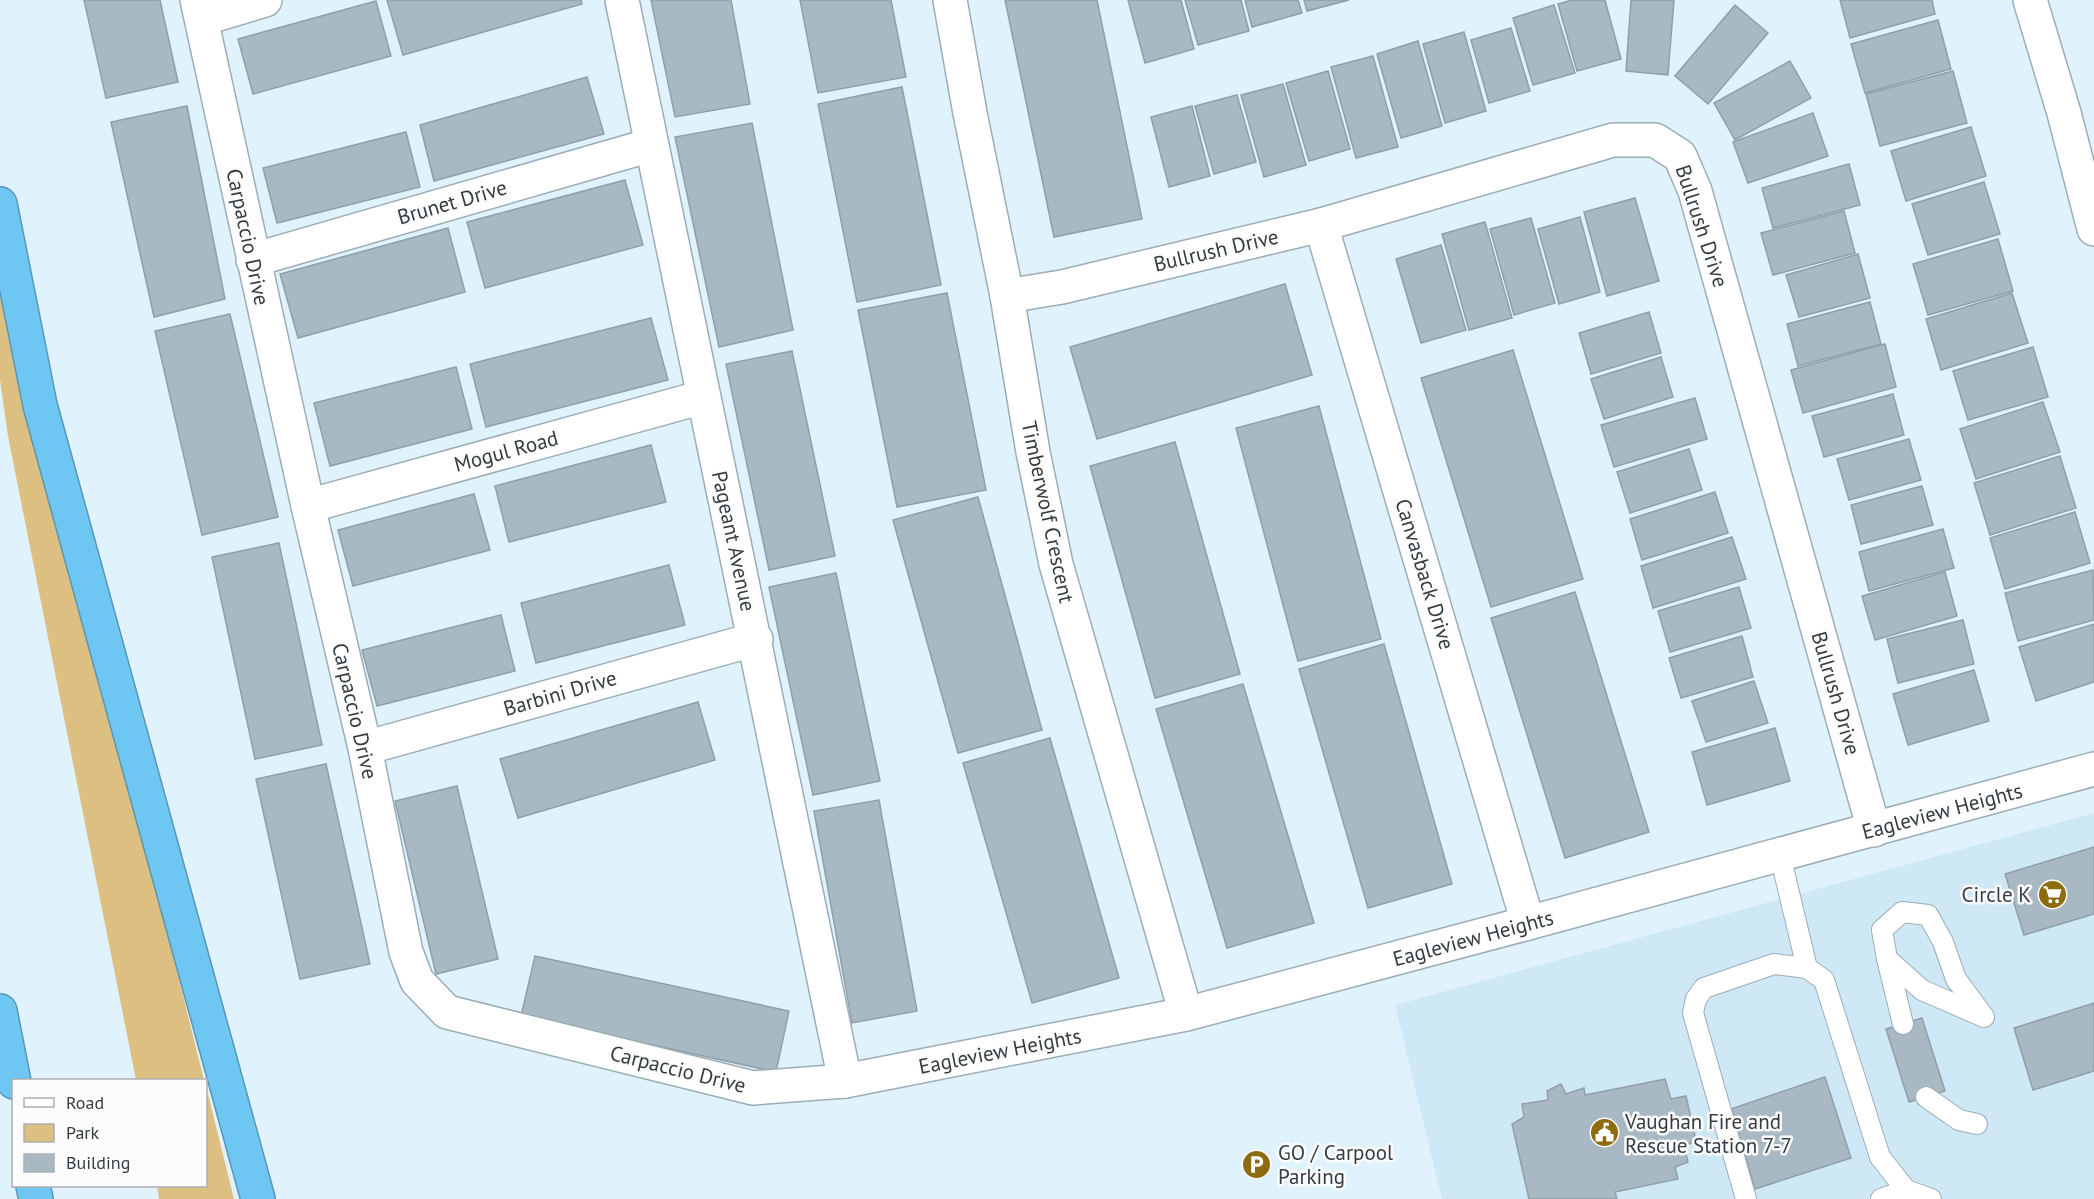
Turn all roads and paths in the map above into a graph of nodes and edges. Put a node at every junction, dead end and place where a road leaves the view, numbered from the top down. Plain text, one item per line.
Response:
1 (266, 0) edge
2 (622, 0) edge
3 (950, 0) edge
4 (2030, 0) edge
5 (200, 9) edge
6 (651, 145) junction
7 (2087, 174) edge
8 (0, 204) edge
9 (1321, 225) junction
10 (2094, 229) edge
11 (253, 260) junction
12 (1007, 296) junction
13 (703, 397) junction
14 (308, 506) junction
15 (756, 639) junction
16 (365, 748) junction
17 (2094, 768) edge
18 (1874, 830) junction
19 (1780, 855) junction
20 (1528, 923) junction
21 (1887, 959) junction
22 (1807, 968) junction
23 (0, 1011) edge
24 (1186, 1014) junction
25 (1903, 1024) dead end
26 (13, 1079) edge
27 (846, 1081) junction
28 (1926, 1097) dead end
29 (1977, 1124) dead end
30 (1906, 1190) junction
31 (258, 1199) edge
32 (1746, 1199) edge
33 (1881, 1199) edge
34 (1931, 1199) edge

1 - 5 street
2 - 6 street, Pageant Avenue
3 - 12 street, Timberwolf Crescent
4 - 7 street
5 - 11 street, Carpaccio Drive
6 - 11 street, Brunet Drive
6 - 13 street, Pageant Avenue
7 - 10 street
8 - 31 highway
9 - 12 street, Bullrush Drive
9 - 18 street, Bullrush Drive
9 - 20 street, Canvasback Drive
11 - 14 street, Carpaccio Drive
12 - 24 street, Timberwolf Crescent
13 - 14 street, Mogul Road
13 - 15 street, Pageant Avenue
14 - 16 street, Carpaccio Drive
15 - 16 street, Barbini Drive
15 - 27 street, Pageant Avenue
16 - 27 street, Carpaccio Drive
17 - 18 street, Eagleview Heights
18 - 19 street, Eagleview Heights
19 - 20 street, Eagleview Heights
19 - 22 lane
20 - 24 street, Eagleview Heights
21 - 21 lane
21 - 25 lane
22 - 30 lane
22 - 32 lane
23 - 26 highway
24 - 27 street, Eagleview Heights
28 - 29 lane
30 - 33 lane
30 - 34 lane

